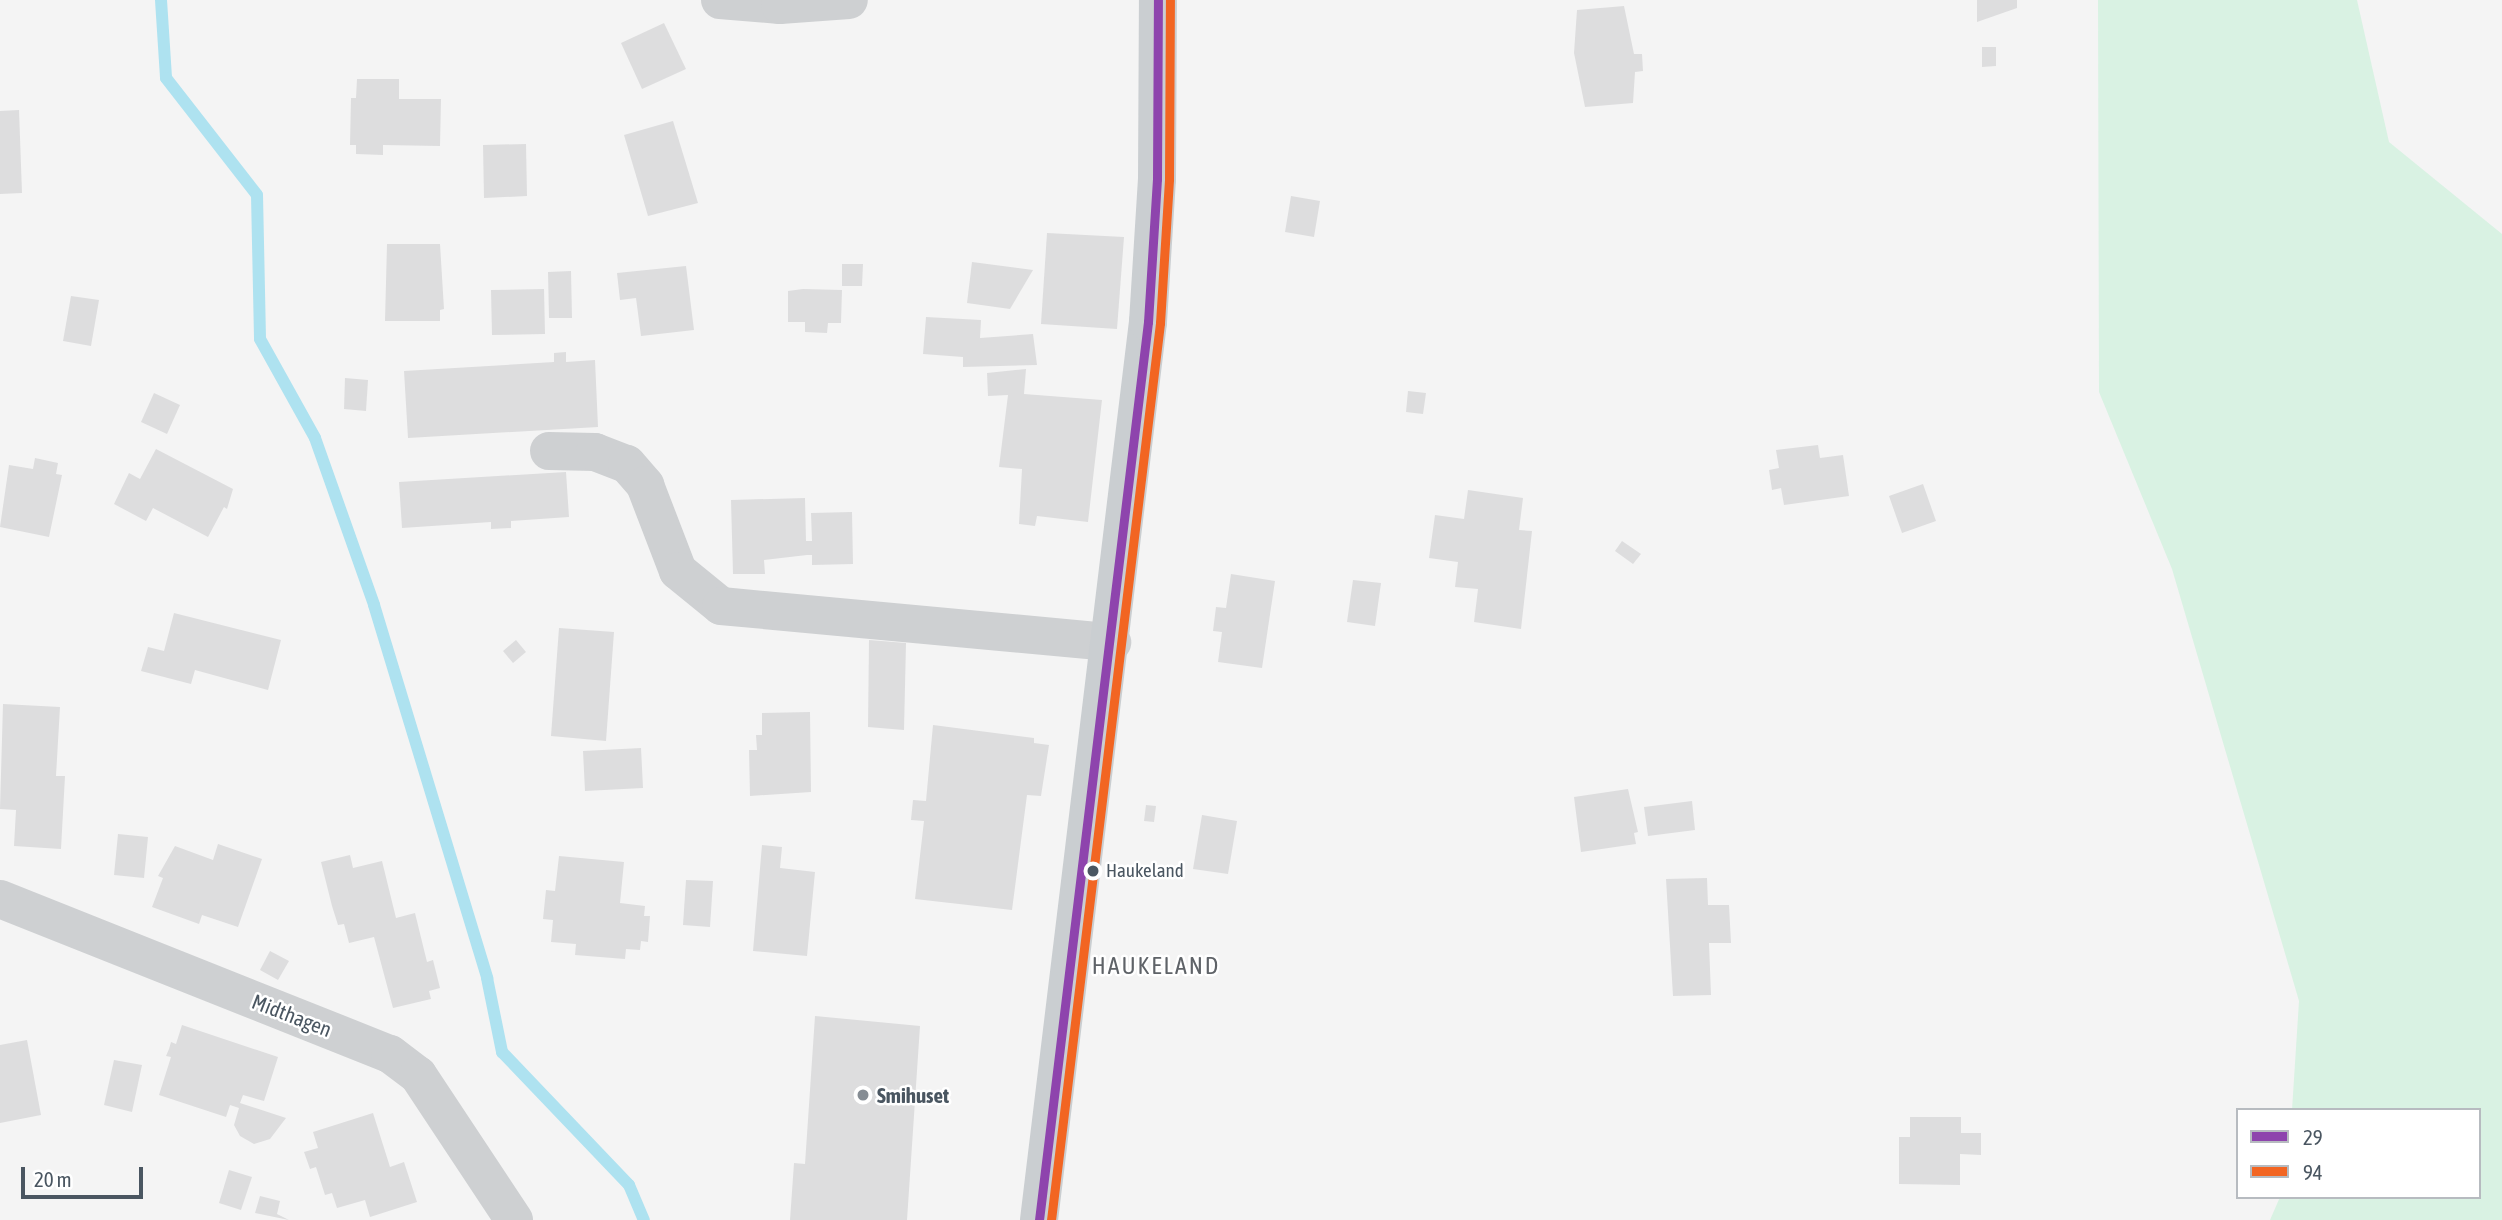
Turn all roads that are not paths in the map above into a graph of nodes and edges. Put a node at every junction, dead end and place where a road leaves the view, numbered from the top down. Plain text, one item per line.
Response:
1 (720, 0) edge
2 (849, 0) edge
3 (1158, 0) edge
4 (549, 451) dead end
5 (1112, 642) junction
6 (0, 899) edge
7 (514, 1220) edge
8 (1039, 1220) edge

1 - 2 street
3 - 5 main road
4 - 5 street
5 - 8 main road
6 - 7 street, Midthagen

